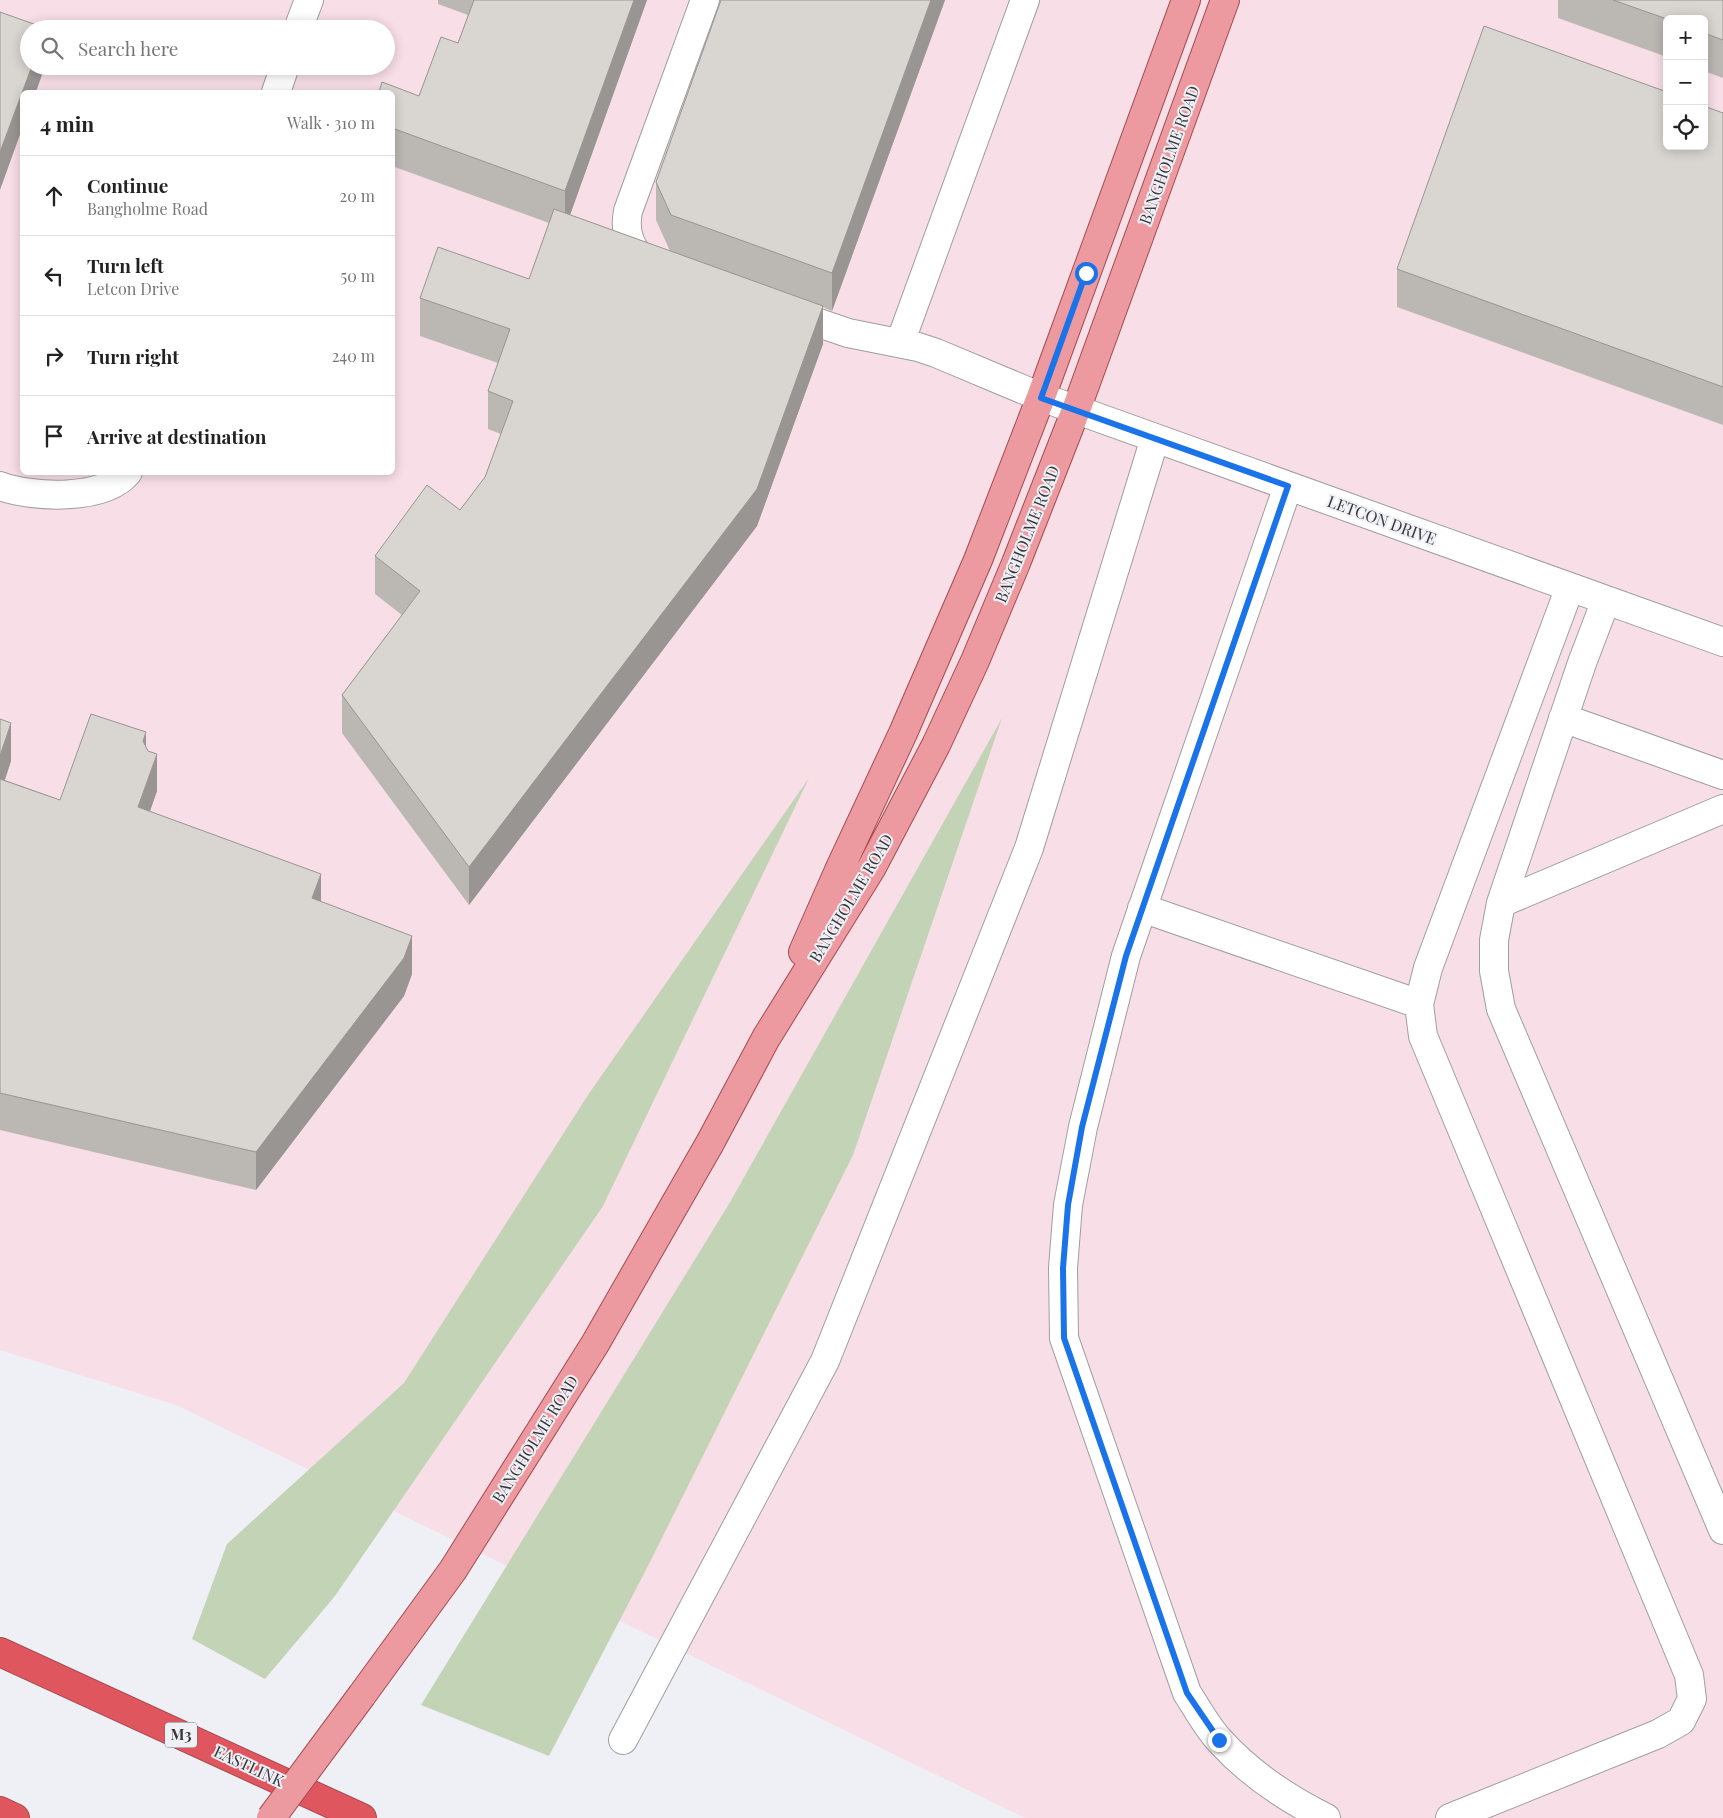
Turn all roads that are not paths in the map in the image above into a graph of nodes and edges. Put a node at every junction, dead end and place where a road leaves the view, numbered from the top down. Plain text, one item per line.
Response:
1 (309, 0) edge
2 (705, 0) edge
3 (1025, 0) edge
4 (1186, 0) edge
5 (1225, 0) edge
6 (301, 20) edge
7 (282, 75) edge
8 (277, 90) edge
9 (675, 272) edge
10 (768, 306) edge
11 (900, 343) junction
12 (1041, 398) junction
13 (1076, 410) junction
14 (1155, 438) junction
15 (126, 475) edge
16 (0, 486) edge
17 (1288, 486) junction
18 (1570, 587) junction
19 (1606, 600) junction
20 (1723, 642) edge
21 (1563, 718) junction
22 (1723, 775) edge
23 (1723, 809) edge
24 (1501, 903) junction
25 (1142, 908) junction
26 (1419, 1004) junction
27 (766, 1038) junction
28 (1723, 1530) edge
29 (0, 1652) edge
30 (623, 1740) dead end
31 (0, 1811) edge
32 (15, 1818) edge
33 (271, 1818) edge
34 (362, 1818) edge
35 (1326, 1818) edge
36 (1450, 1818) edge

1 - 6 street
2 - 9 street
3 - 11 street
4 - 12 main road, BANGHOLME ROAD
5 - 13 main road, BANGHOLME ROAD
7 - 8 street
10 - 11 street, LETCON DRIVE
11 - 12 street, LETCON DRIVE
12 - 13 street, LETCON DRIVE
12 - 27 main road, BANGHOLME ROAD
13 - 14 street, LETCON DRIVE
13 - 27 main road, BANGHOLME ROAD
14 - 17 street, LETCON DRIVE
14 - 30 street
15 - 16 street
17 - 18 street, LETCON DRIVE
17 - 25 street
18 - 19 street, LETCON DRIVE
18 - 26 street
19 - 20 street, LETCON DRIVE
19 - 21 street
21 - 22 street
21 - 24 street
23 - 24 street
24 - 28 street
25 - 26 street
25 - 35 street
26 - 36 street
27 - 33 main road, BANGHOLME ROAD, bridge
29 - 34 highway, EASTLINK / M3
31 - 32 highway

